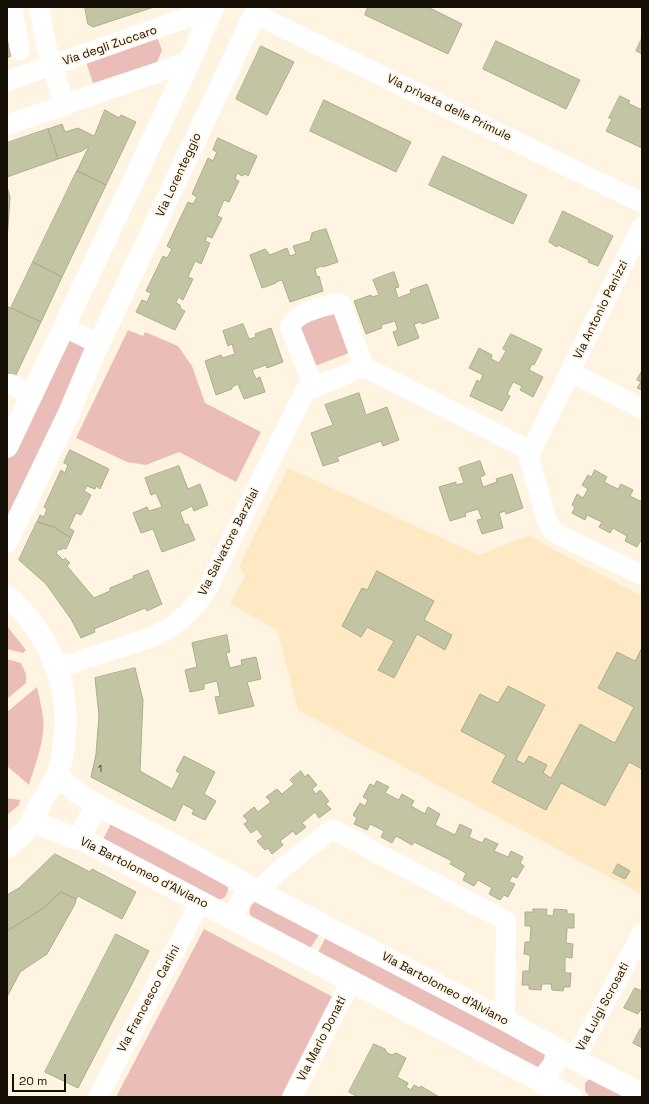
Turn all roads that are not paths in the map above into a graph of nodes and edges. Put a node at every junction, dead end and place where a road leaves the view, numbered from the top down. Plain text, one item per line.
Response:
1 (12, 7) edge
2 (39, 7) edge
3 (213, 8) edge
4 (257, 10) edge
5 (20, 50) dead end
6 (190, 61) junction
7 (53, 66) junction
8 (7, 81) edge
9 (65, 106) junction
10 (7, 125) edge
11 (642, 203) edge
12 (642, 226) edge
13 (64, 327) junction
14 (99, 344) junction
15 (364, 367) junction
16 (571, 372) junction
17 (12, 384) dead end
18 (314, 387) junction
19 (32, 396) junction
20 (642, 409) edge
21 (7, 447) edge
22 (531, 451) junction
23 (7, 542) edge
24 (642, 575) edge
25 (7, 596) edge
26 (57, 668) junction
27 (57, 775) junction
28 (102, 808) junction
29 (32, 820) junction
30 (83, 840) junction
31 (7, 847) edge
32 (253, 888) junction
33 (200, 902) junction
34 (232, 918) junction
35 (642, 933) edge
36 (351, 981) junction
37 (504, 1020) junction
38 (567, 1054) junction
39 (557, 1090) edge
40 (642, 1094) edge
41 (98, 1097) edge
42 (292, 1097) edge

1 - 5 street
2 - 7 street
3 - 6 main road
3 - 7 street, Via degli Zuccaro
4 - 11 street, Via privata delle Primule
4 - 14 main road, Via Lorenteggio
6 - 9 street
6 - 13 main road
7 - 8 street, Via degli Zuccaro
7 - 9 street
9 - 10 street
12 - 16 street, Via Antonio Panizzi
13 - 14 street
13 - 19 main road
14 - 23 main road, Via Lorenteggio
15 - 18 street, Via Salvatore Barzilai
15 - 18 street
15 - 22 street
16 - 20 street, Via Antonio Panizzi
16 - 22 street, Via Antonio Panizzi
17 - 19 street
18 - 26 street, Via Salvatore Barzilai
19 - 21 main road
22 - 24 street
25 - 26 main road
26 - 27 main road
27 - 28 main road, Via Bartolomeo d'Alviano
27 - 29 main road
28 - 30 main road
28 - 32 main road, Via Bartolomeo d'Alviano
29 - 30 main road, Via Bartolomeo d'Alviano
29 - 31 main road
30 - 33 main road, Via Bartolomeo d'Alviano
32 - 34 street
32 - 37 main road, Via Bartolomeo d'Alviano
32 - 37 street
33 - 34 main road, Via Bartolomeo d'Alviano
33 - 41 street, Via Francesco Carlini
34 - 36 main road, Via Bartolomeo d'Alviano
35 - 38 street, Via Luigi Scrosati
36 - 39 main road, Via Bartolomeo d'Alviano
36 - 42 street, Via Mario Donati
37 - 38 main road, Via Bartolomeo d'Alviano
38 - 39 main road
38 - 40 main road, Via Bartolomeo d'Alviano

